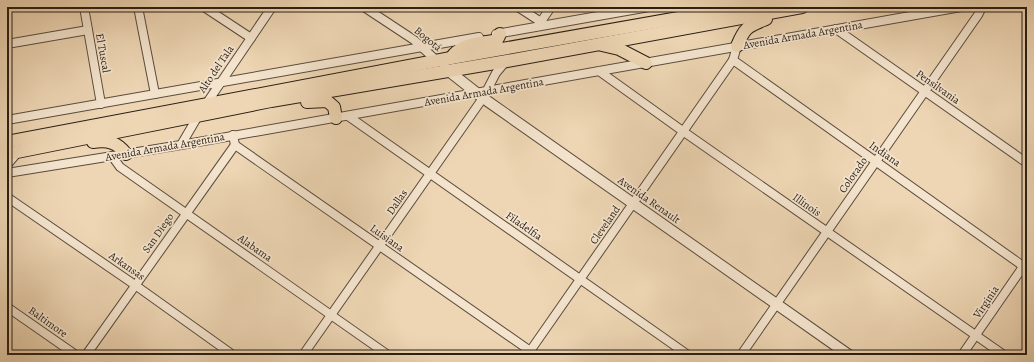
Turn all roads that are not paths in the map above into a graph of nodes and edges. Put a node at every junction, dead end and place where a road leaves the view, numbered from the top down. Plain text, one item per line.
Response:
1 (84, 7) edge
2 (138, 7) edge
3 (204, 7) edge
4 (272, 7) edge
5 (364, 7) edge
6 (518, 7) edge
7 (551, 7) edge
8 (649, 7) edge
9 (687, 7) edge
10 (714, 7) edge
11 (741, 7) edge
12 (802, 7) edge
13 (961, 7) edge
14 (982, 7) edge
15 (784, 10) junction
16 (539, 25) junction
17 (836, 29) junction
18 (88, 30) junction
19 (500, 34) junction
20 (251, 38) junction
21 (7, 44) edge
22 (596, 44) junction
23 (737, 46) junction
24 (421, 48) junction
25 (451, 58) junction
26 (507, 60) junction
27 (733, 60) junction
28 (437, 61) junction
29 (646, 63) junction
30 (449, 70) junction
31 (599, 71) junction
32 (221, 83) junction
33 (926, 92) junction
34 (156, 94) junction
35 (482, 94) junction
36 (270, 101) junction
37 (100, 104) junction
38 (206, 105) junction
39 (198, 116) junction
40 (342, 117) junction
41 (7, 120) edge
42 (684, 132) junction
43 (233, 135) junction
44 (7, 142) edge
45 (53, 144) junction
46 (235, 144) junction
47 (181, 145) junction
48 (13, 152) edge
49 (126, 154) junction
50 (112, 156) junction
51 (876, 161) junction
52 (1027, 163) edge
53 (7, 165) edge
54 (7, 173) edge
55 (430, 174) junction
56 (7, 196) edge
57 (633, 204) junction
58 (186, 213) junction
59 (827, 232) junction
60 (380, 246) junction
61 (1025, 263) edge
62 (581, 279) junction
63 (135, 285) junction
64 (777, 304) junction
65 (7, 307) edge
66 (332, 315) junction
67 (976, 336) junction
68 (531, 354) edge
69 (76, 355) edge
70 (86, 355) edge
71 (233, 355) edge
72 (303, 355) edge
73 (388, 355) edge
74 (688, 355) edge
75 (741, 355) edge
76 (849, 355) edge
77 (962, 355) edge
78 (1004, 355) edge

1 - 18 street, El Tuscal
2 - 34 street
3 - 20 street
4 - 20 street, Alto del Tala
5 - 24 street, Bogotá
6 - 16 street
7 - 16 street
8 - 16 street
9 - 10 main road
11 - 25 main road
12 - 15 main road
13 - 17 street, Avenida Armada Argentina
14 - 33 street, Colorado
15 - 22 main road
15 - 23 main road
16 - 19 street
17 - 23 street, Avenida Armada Argentina
17 - 33 street, Pensilvania
18 - 21 street
18 - 37 street, El Tuscal
19 - 24 street
19 - 25 main road
20 - 32 street, Alto del Tala
22 - 26 main road
22 - 29 main road
23 - 27 street, Cleveland
23 - 29 street, Avenida Armada Argentina
24 - 28 street, Bogotá
24 - 32 street
25 - 28 main road
26 - 30 main road
26 - 35 street, Dallas
27 - 42 street, Cleveland
27 - 51 street, Indiana
28 - 30 street, Avenida Renault
28 - 38 main road
29 - 31 street, Avenida Armada Argentina
30 - 35 street, Avenida Renault
30 - 36 main road
31 - 35 street, Avenida Armada Argentina
31 - 42 street, Illinois
32 - 34 street
32 - 38 street, Alto del Tala
33 - 51 street, Colorado
33 - 52 street, Pensilvania
34 - 37 street
35 - 40 street, Avenida Armada Argentina
35 - 55 street, Dallas
35 - 57 street, Avenida Renault
36 - 39 main road
36 - 40 main road
37 - 41 street
38 - 39 street, Alto del Tala
38 - 44 main road
39 - 45 main road
39 - 47 street, Alto del Tala
40 - 43 street, Avenida Armada Argentina
40 - 55 street, Filadelfia
42 - 57 street, Cleveland
42 - 59 street, Illinois
43 - 46 street
43 - 47 street, Avenida Armada Argentina
45 - 48 main road
45 - 49 main road
46 - 58 street, San Diego
46 - 60 street, Luisiana
47 - 49 street, Avenida Armada Argentina
48 - 53 street
49 - 50 street, Avenida Armada Argentina
50 - 54 street, Avenida Armada Argentina
50 - 58 street, Alabama
51 - 59 street, Colorado
51 - 61 street, Indiana
55 - 60 street, Dallas
55 - 62 street, Filadelfia
56 - 63 street, Arkansas
57 - 62 street, Cleveland
57 - 64 street, Avenida Renault
58 - 63 street, San Diego
58 - 66 street, Alabama
59 - 64 street, Colorado
59 - 67 street, Illinois
60 - 66 street, Dallas
60 - 68 street, Luisiana
61 - 67 street, Virginia
62 - 68 street, Cleveland
62 - 74 street, Filadelfia
63 - 70 street, San Diego
63 - 71 street, Arkansas
64 - 75 street, Colorado
64 - 76 street, Avenida Renault
65 - 69 street, Baltimore
66 - 72 street, Dallas
66 - 73 street, Alabama
67 - 77 street, Virginia
67 - 78 street, Illinois

